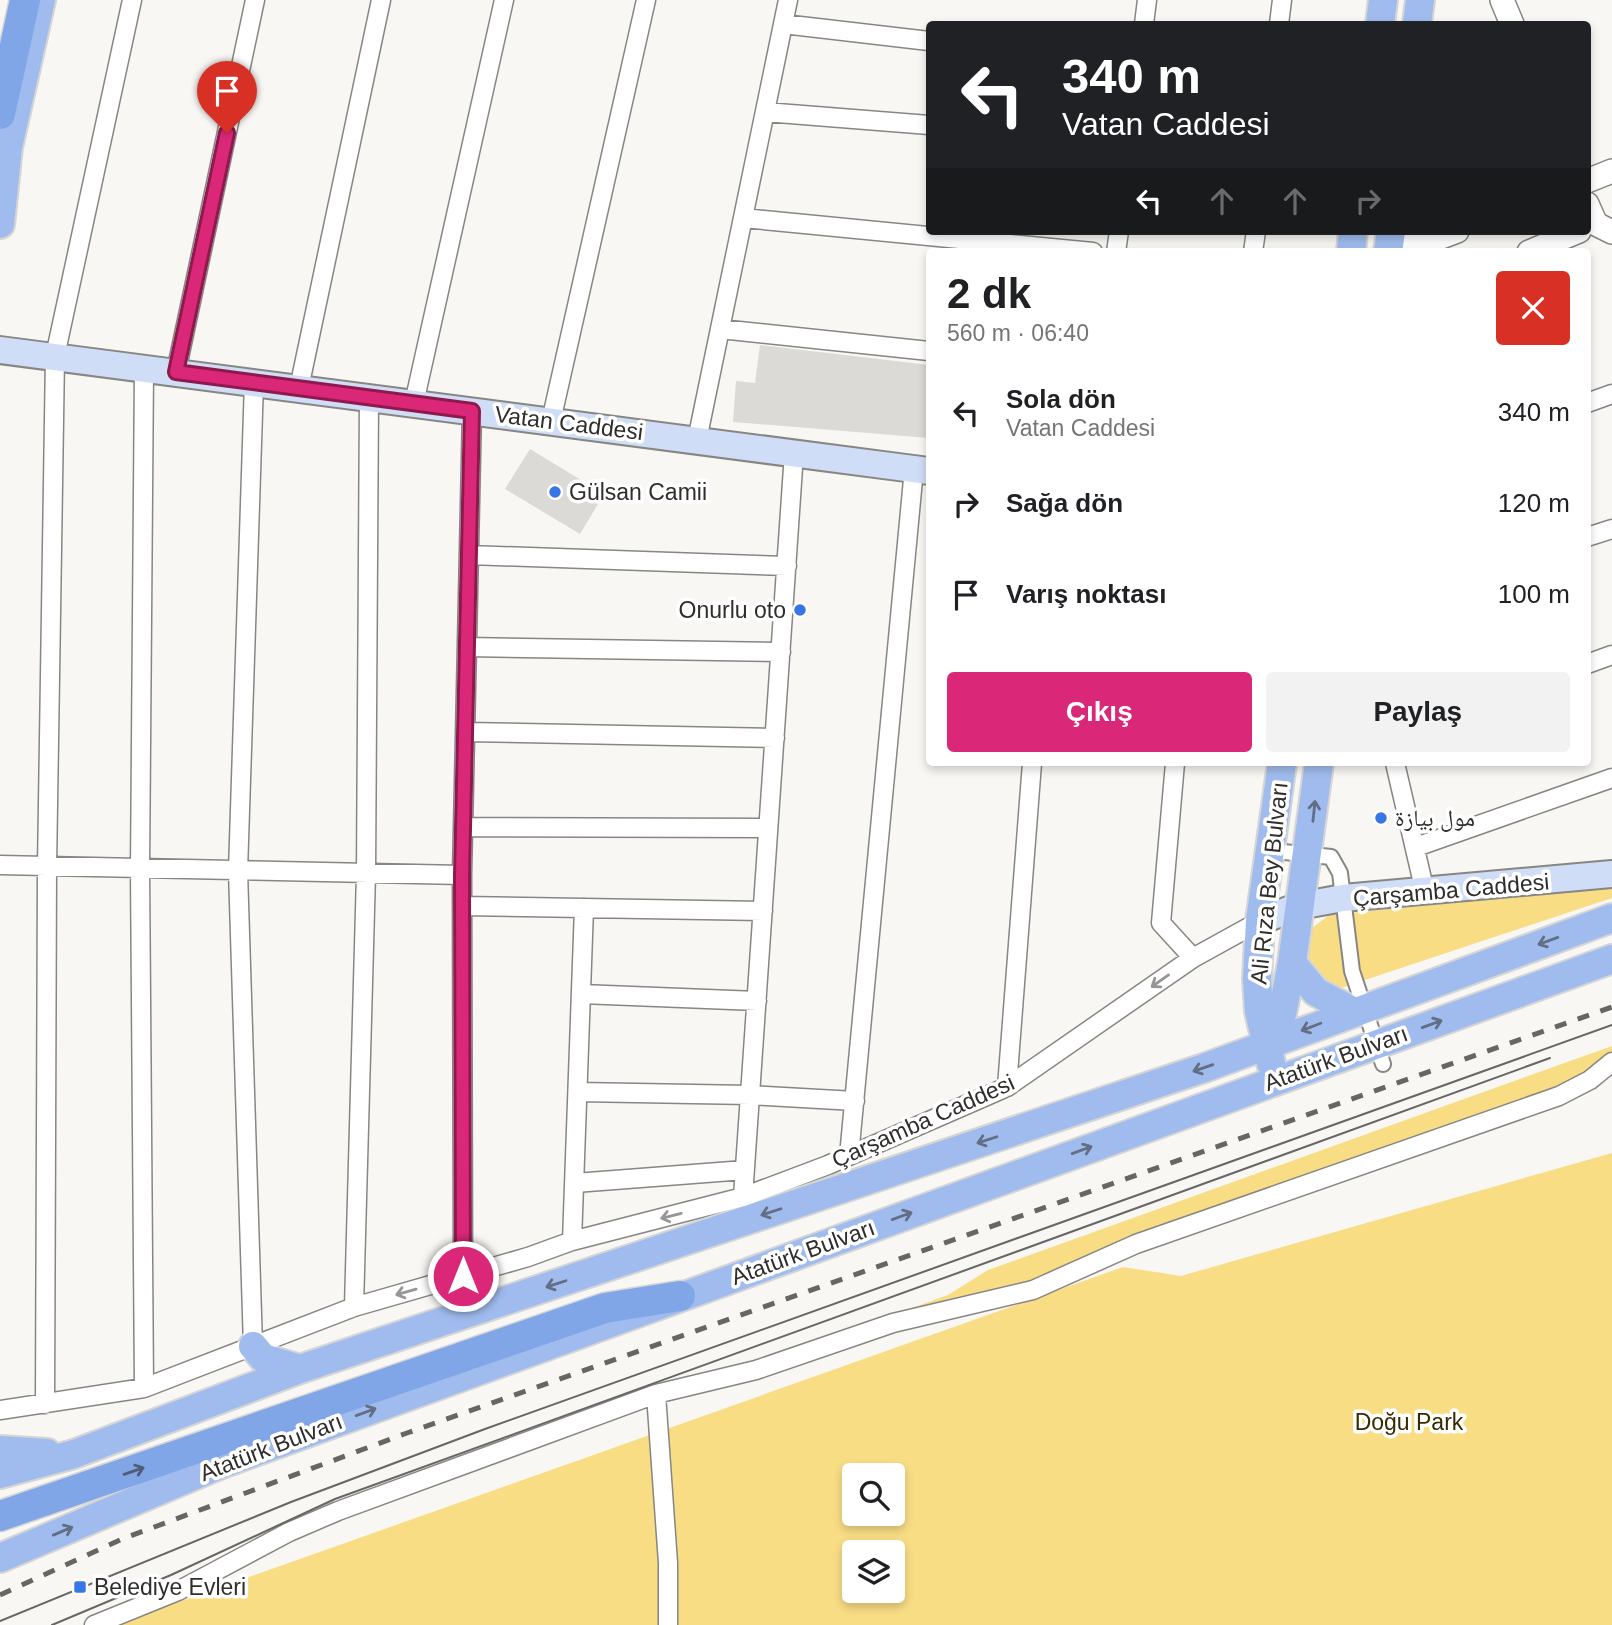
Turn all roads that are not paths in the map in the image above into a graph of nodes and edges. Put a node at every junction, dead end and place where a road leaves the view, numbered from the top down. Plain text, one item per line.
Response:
1 (8, 0) edge
2 (25, 0) edge
3 (41, 0) edge
4 (132, 0) edge
5 (255, 0) edge
6 (381, 0) edge
7 (504, 0) edge
8 (646, 0) edge
9 (788, 0) edge
10 (1147, 0) edge
11 (1282, 0) edge
12 (1383, 0) edge
13 (1420, 0) edge
14 (1505, 1) edge
15 (1144, 21) edge
16 (1279, 21) edge
17 (1380, 21) edge
18 (1417, 21) edge
19 (1511, 21) edge
20 (783, 24) junction
21 (0, 37) edge
22 (926, 40) edge
23 (765, 112) junction
24 (0, 114) edge
25 (926, 125) edge
26 (1612, 171) edge
27 (1591, 179) edge
28 (743, 218) junction
29 (0, 224) edge
30 (1450, 235) edge
31 (1566, 235) edge
32 (1390, 239) edge
33 (1429, 247) edge
34 (1052, 248) edge
35 (1538, 248) edge
36 (720, 329) junction
37 (0, 350) edge
38 (926, 351) edge
39 (55, 356) junction
40 (144, 368) junction
41 (176, 372) junction
42 (254, 382) junction
43 (299, 388) junction
44 (1612, 394) edge
45 (369, 397) junction
46 (1591, 402) edge
47 (414, 403) junction
48 (472, 411) junction
49 (551, 421) junction
50 (697, 440) junction
51 (794, 453) junction
52 (922, 470) edge
53 (1612, 529) edge
54 (1591, 536) edge
55 (469, 555) junction
56 (787, 566) junction
57 (467, 647) junction
58 (781, 652) junction
59 (1612, 655) edge
60 (1591, 663) edge
61 (465, 732) junction
62 (775, 738) junction
63 (1032, 766) edge
64 (1175, 766) edge
65 (1281, 766) edge
66 (1319, 766) edge
67 (1396, 766) edge
68 (1612, 778) edge
69 (463, 827) junction
70 (768, 828) junction
71 (1416, 847) junction
72 (1264, 849) junction
73 (1309, 854) junction
74 (0, 865) edge
75 (47, 868) junction
76 (140, 870) junction
77 (238, 871) junction
78 (366, 874) junction
79 (1612, 874) edge
80 (462, 875) junction
81 (1425, 892) junction
82 (1343, 898) junction
83 (462, 906) junction
84 (1298, 906) junction
85 (584, 908) junction
86 (763, 911) junction
87 (1612, 919) edge
88 (1261, 921) junction
89 (1193, 958) junction
90 (1612, 959) edge
91 (1292, 963) junction
92 (581, 994) junction
93 (757, 1000) junction
94 (1358, 1009) junction
95 (1267, 1044) junction
96 (1379, 1054) junction
97 (1609, 1068) edge
98 (1275, 1080) junction
99 (1007, 1087) junction
100 (578, 1092) junction
101 (750, 1095) junction
102 (855, 1101) junction
103 (849, 1156) junction
104 (745, 1170) junction
105 (575, 1182) junction
106 (743, 1198) junction
107 (572, 1241) junction
108 (463, 1276) junction
109 (680, 1296) junction
110 (354, 1307) junction
111 (253, 1346) junction
112 (300, 1369) junction
113 (144, 1388) junction
114 (656, 1394) junction
115 (45, 1404) junction
116 (0, 1410) edge
117 (0, 1450) edge
118 (74, 1454) junction
119 (0, 1474) edge
120 (0, 1516) edge
121 (0, 1558) edge
122 (94, 1625) edge
123 (668, 1625) edge

1 - 21 highway
2 - 24 highway
3 - 29 main road
4 - 39 street
5 - 41 street
6 - 43 street
7 - 47 street
8 - 49 street
9 - 20 street
10 - 15 street
11 - 16 street
12 - 17 main road
13 - 18 main road
14 - 19 street
20 - 22 street
20 - 23 street
23 - 25 street
23 - 28 street
26 - 27 street
28 - 34 street
28 - 36 street
30 - 33 street
31 - 35 street
32 - 33 street
36 - 38 street
36 - 50 street
37 - 39 main road, Vatan Caddesi
39 - 40 main road, Vatan Caddesi
39 - 75 street
40 - 41 main road, Vatan Caddesi
40 - 76 street
41 - 42 main road, Vatan Caddesi
42 - 43 main road, Vatan Caddesi
42 - 77 street
43 - 45 main road, Vatan Caddesi
44 - 46 street
45 - 47 main road, Vatan Caddesi
45 - 78 street
47 - 48 main road, Vatan Caddesi
48 - 49 main road, Vatan Caddesi
48 - 55 street
49 - 50 main road, Vatan Caddesi
50 - 51 main road, Vatan Caddesi
51 - 52 main road, Vatan Caddesi
51 - 56 street
52 - 102 street
53 - 54 street
55 - 56 street
55 - 57 street
56 - 58 street
57 - 58 street
57 - 61 street
58 - 62 street
59 - 60 street
61 - 62 street
61 - 69 street
62 - 70 street
63 - 99 street
64 - 89 street
65 - 72 main road, Ali Rıza Bey Bulvarı
73 -> 66 main road, Ali Rıza Bey Bulvarı
67 - 71 street
68 - 71 street
69 - 70 street
69 - 80 street
70 - 86 street
71 - 81 street
72 - 73 street
72 - 88 main road, Ali Rıza Bey Bulvarı
73 - 82 street
73 - 84 main road, Ali Rıza Bey Bulvarı
74 - 75 street
75 - 76 street
75 - 115 street
76 - 77 street
76 - 113 street
77 - 78 street
77 - 111 street
78 - 80 street
78 - 110 street
79 - 81 main road, Çarşamba Caddesi
80 - 83 street
81 - 82 main road, Çarşamba Caddesi
82 - 84 main road, Çarşamba Caddesi
82 - 94 street
83 - 85 street
83 - 108 street
84 - 88 main road, Çarşamba Caddesi
84 - 91 main road, Ali Rıza Bey Bulvarı
85 - 86 street
85 - 92 street
86 - 93 street
87 -> 94 main road, Atatürk Bulvarı
88 - 89 street, Çarşamba Caddesi
88 - 95 main road, Ali Rıza Bey Bulvarı
89 -> 99 street, Çarşamba Caddesi
96 -> 90 main road, Atatürk Bulvarı
91 - 94 main road, Ali Rıza Bey Bulvarı
91 - 95 main road, Ali Rıza Bey Bulvarı
92 - 93 street
92 - 100 street
93 - 101 street
94 -> 95 main road, Atatürk Bulvarı
94 - 96 street
95 - 98 main road, Ali Rıza Bey Bulvarı
95 -> 112 main road, Atatürk Bulvarı
96 - 98 main road, Atatürk Bulvarı
97 - 114 street
109 -> 98 main road, Atatürk Bulvarı
99 - 103 street, Çarşamba Caddesi
100 - 101 street
100 - 105 street
101 - 102 street
101 - 104 street
102 - 103 street
103 - 106 street, Çarşamba Caddesi
104 - 105 street
104 - 106 street
105 - 107 street
106 -> 107 street, Çarşamba Caddesi
107 - 108 street, Çarşamba Caddesi
108 -> 110 street, Çarşamba Caddesi
120 -> 109 highway
121 -> 109 main road, Atatürk Bulvarı
110 - 111 street, Çarşamba Caddesi
111 - 112 main road
111 - 113 street, Çarşamba Caddesi
112 - 118 main road, Atatürk Bulvarı
113 - 115 street, Çarşamba Caddesi
114 - 122 street
114 - 123 street
115 - 116 street, Çarşamba Caddesi
117 - 118 main road
118 - 119 main road, Atatürk Bulvarı

